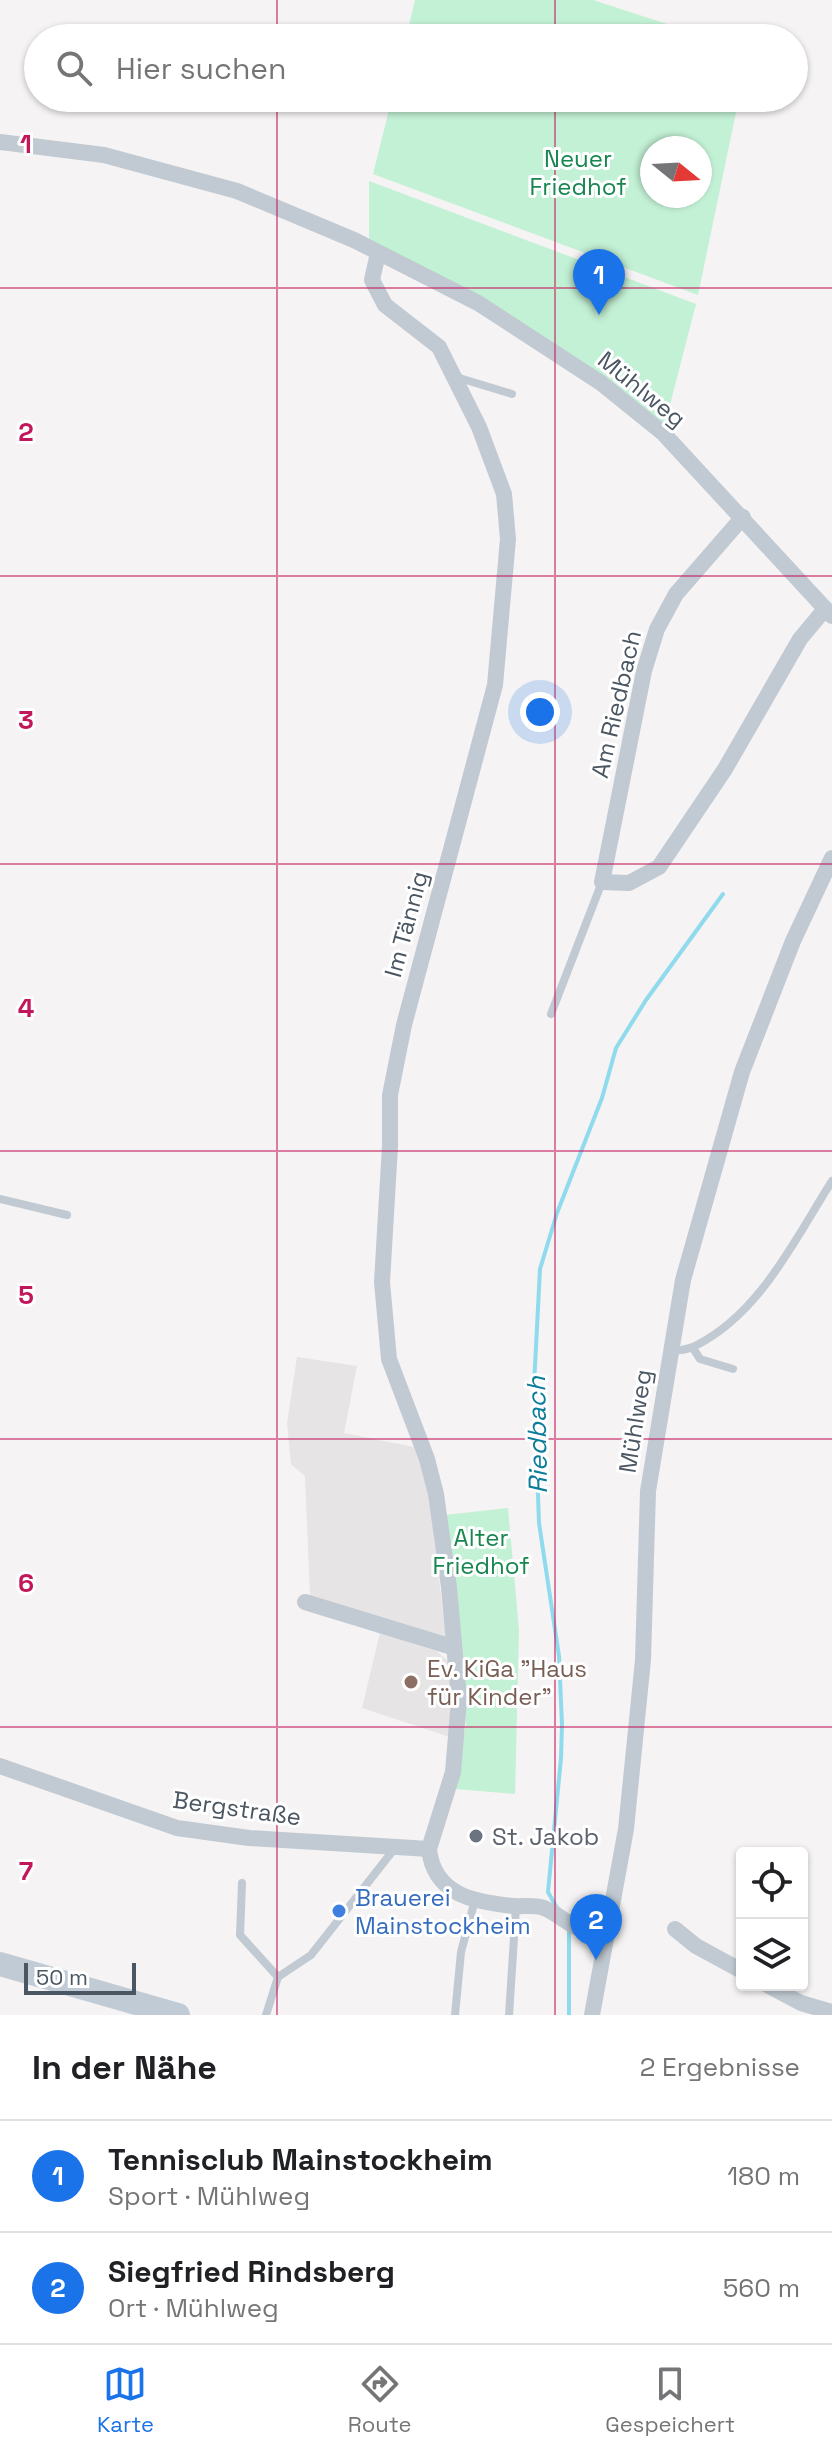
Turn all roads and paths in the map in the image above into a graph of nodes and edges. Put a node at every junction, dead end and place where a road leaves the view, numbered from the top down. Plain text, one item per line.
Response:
1 (0, 142) edge
2 (378, 253) junction
3 (454, 376) junction
4 (512, 394) dead end
5 (743, 517) junction
6 (829, 613) edge
7 (832, 858) edge
8 (602, 882) junction
9 (551, 1014) dead end
10 (832, 1181) edge
11 (0, 1199) edge
12 (67, 1215) dead end
13 (693, 1348) junction
14 (670, 1352) junction
15 (733, 1369) dead end
16 (305, 1602) dead end
17 (452, 1647) junction
18 (0, 1766) edge
19 (396, 1847) junction
20 (429, 1849) junction
21 (242, 1883) dead end
22 (475, 1900) junction
23 (516, 1907) junction
24 (675, 1929) dead end
25 (605, 1940) junction
26 (0, 1964) edge
27 (736, 1968) edge
28 (278, 1977) junction
29 (778, 1991) edge
30 (832, 2012) edge
31 (178, 2015) edge
32 (266, 2015) edge
33 (455, 2015) edge
34 (509, 2015) edge
35 (592, 2015) edge

1 - 2 street, Mühlweg
2 - 3 street, Im Tännig
2 - 5 street, Mühlweg
3 - 4 lane
3 - 17 street, Im Tännig
5 - 6 street, Mühlweg
5 - 8 street, Am Riedbach
6 - 8 street
7 - 14 street, Mühlweg
8 - 9 lane, Am Riedbach
10 - 13 lane
11 - 12 lane
13 - 14 lane
13 - 15 lane
14 - 25 street, Mühlweg
16 - 17 street
17 - 20 street, Im Tännig
18 - 19 street, Bergstraße
19 - 20 street, Bergstraße
19 - 28 lane
20 - 22 street
21 - 28 lane
22 - 23 street
22 - 33 lane
23 - 25 street
23 - 34 lane
24 - 27 street
25 - 35 street, Mühlweg
26 - 31 main road
28 - 32 lane
29 - 30 street

